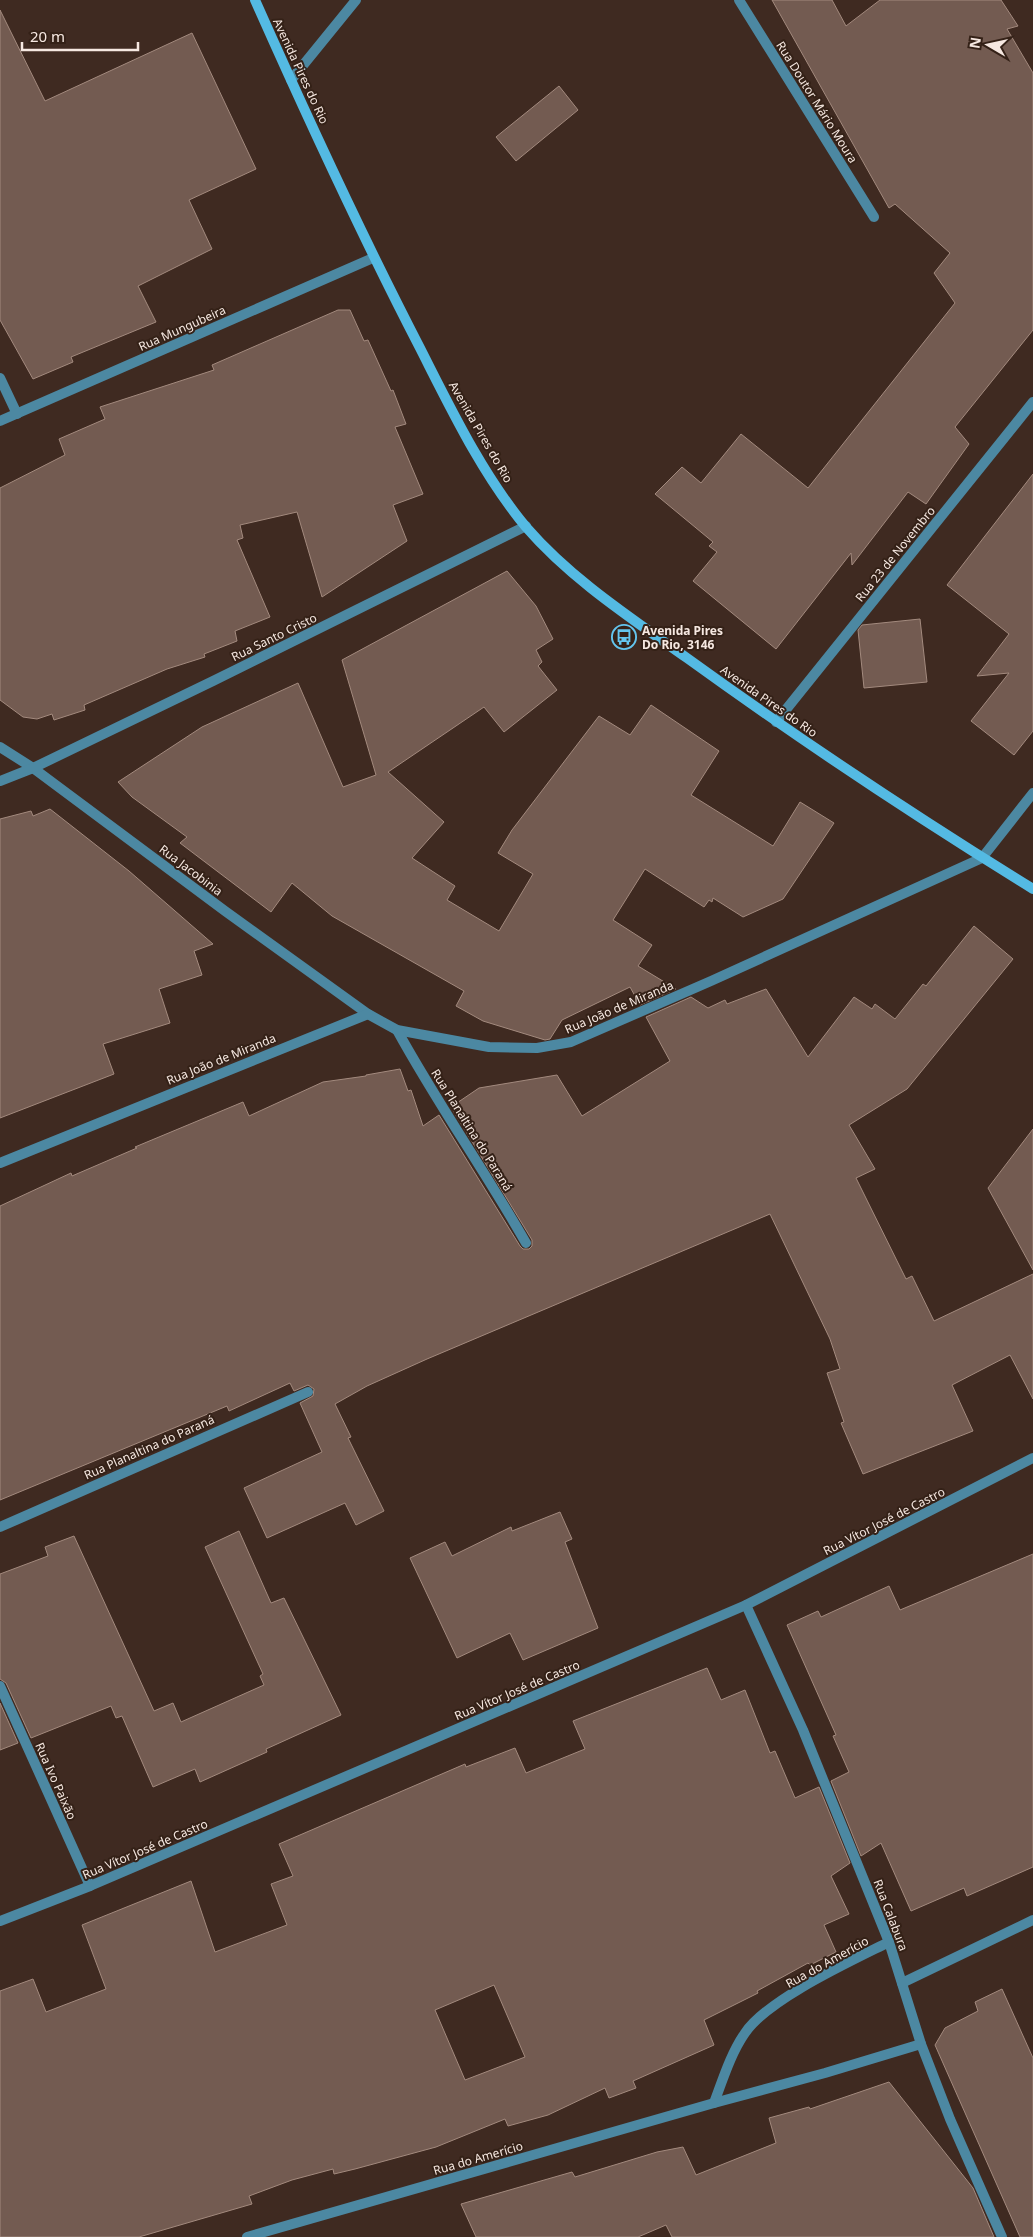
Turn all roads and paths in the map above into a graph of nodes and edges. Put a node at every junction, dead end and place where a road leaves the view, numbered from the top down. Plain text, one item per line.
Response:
1 (254, 0) edge
2 (356, 0) edge
3 (739, 0) edge
4 (291, 80) junction
5 (874, 217) dead end
6 (374, 258) junction
7 (0, 378) edge
8 (1033, 402) edge
9 (17, 414) junction
10 (0, 421) edge
11 (526, 526) junction
12 (776, 722) junction
13 (0, 747) edge
14 (33, 768) junction
15 (0, 782) edge
16 (1033, 793) edge
17 (982, 858) junction
18 (1033, 888) edge
19 (368, 1014) junction
20 (397, 1030) junction
21 (0, 1163) edge
22 (526, 1243) dead end
23 (308, 1392) dead end
24 (1033, 1458) edge
25 (0, 1527) edge
26 (746, 1605) junction
27 (0, 1686) edge
28 (90, 1886) junction
29 (1033, 1920) edge
30 (0, 1921) edge
31 (889, 1942) junction
32 (902, 1982) junction
33 (921, 2044) junction
34 (714, 2103) junction
35 (247, 2237) edge
36 (1002, 2237) edge

1 - 4 main road, Avenida Pires do Rio
2 - 4 street
3 - 5 street, Rua Doutor Mário Moura
4 - 6 main road, Avenida Pires do Rio
6 - 9 street, Rua Mungubeira
6 - 11 main road, Avenida Pires do Rio
7 - 9 street
8 - 12 street, Rua 23 de Novembro
9 - 10 street, Rua Mungubeira
11 - 12 main road, Avenida Pires do Rio
11 - 14 street, Rua Santo Cristo
12 - 17 main road, Avenida Pires do Rio
13 - 14 street, Rua Jacobinia
14 - 15 street, Rua Santo Cristo
14 - 19 street, Rua Jacobinia
16 - 17 street
17 - 18 main road, Avenida Pires do Rio
17 - 20 street, Rua João de Miranda
19 - 20 street, Rua João de Miranda
19 - 21 street, Rua João de Miranda
20 - 22 street, Rua Planaltina do Paraná
23 - 25 street, Rua Planaltina do Paraná
24 - 26 street, Rua Vítor José de Castro
26 - 28 street, Rua Vítor José de Castro
26 - 31 street, Rua Calabura
27 - 28 street, Rua Ivo Paixão
28 - 30 street, Rua Vítor José de Castro
29 - 32 street
31 - 32 street, Rua Calabura
31 - 34 street, Rua do Amerício
32 - 33 street, Rua Calabura
33 - 34 street, Rua do Amerício
33 - 36 street, Rua Calabura
34 - 35 street, Rua do Amerício

